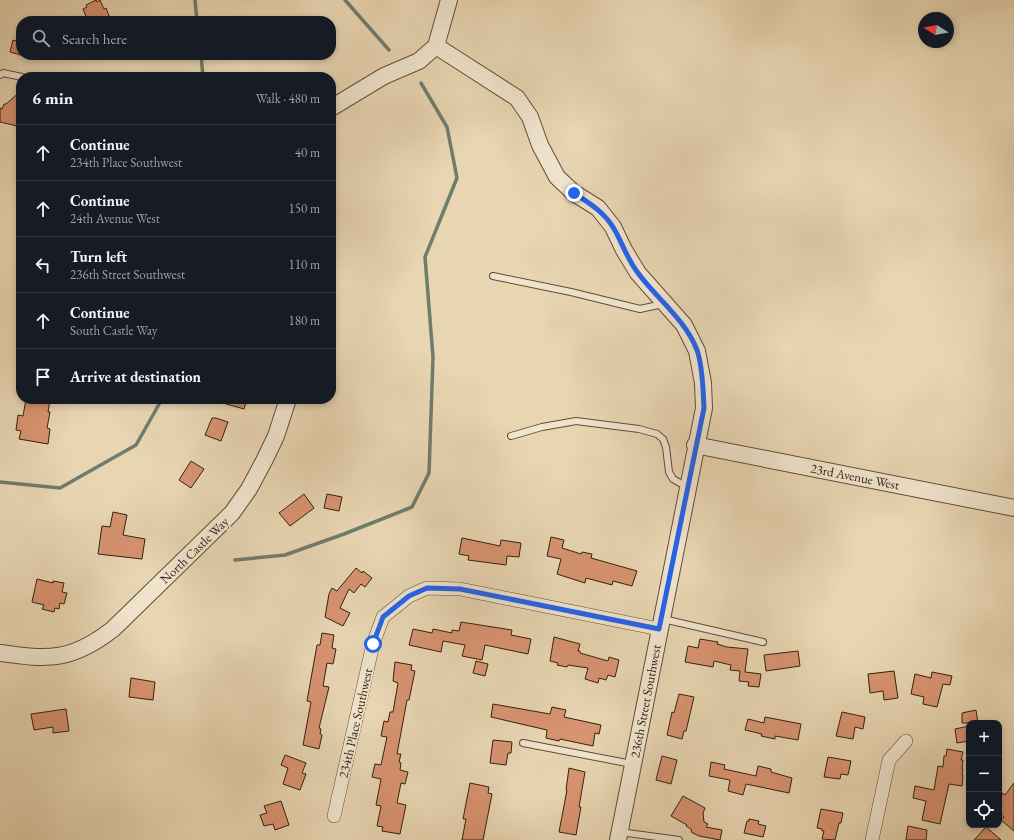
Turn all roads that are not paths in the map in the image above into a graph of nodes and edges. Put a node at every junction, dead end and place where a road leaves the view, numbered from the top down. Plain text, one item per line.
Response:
1 (450, 0) edge
2 (436, 46) junction
3 (0, 75) edge
4 (16, 76) edge
5 (336, 105) edge
6 (492, 276) dead end
7 (665, 303) junction
8 (286, 404) edge
9 (510, 436) dead end
10 (696, 445) junction
11 (687, 487) junction
12 (1014, 508) edge
13 (660, 624) junction
14 (763, 642) dead end
15 (0, 653) edge
16 (906, 741) dead end
17 (523, 743) dead end
18 (633, 764) junction
19 (334, 816) dead end
20 (619, 836) edge
21 (679, 840) edge
22 (872, 840) edge

1 - 2 street
2 - 5 street
2 - 7 street, 236th Street Southwest
3 - 4 lane
6 - 7 lane
7 - 10 street, 236th Street Southwest
8 - 15 street, North Castle Way
9 - 11 lane
10 - 11 street, 236th Street Southwest
10 - 12 street, 23rd Avenue West
11 - 13 street, 236th Street Southwest
13 - 14 lane
13 - 18 street, 236th Street Southwest
13 - 19 street, 234th Place Southwest
16 - 22 street
17 - 18 lane
18 - 20 street, 236th Street Southwest
20 - 21 lane

